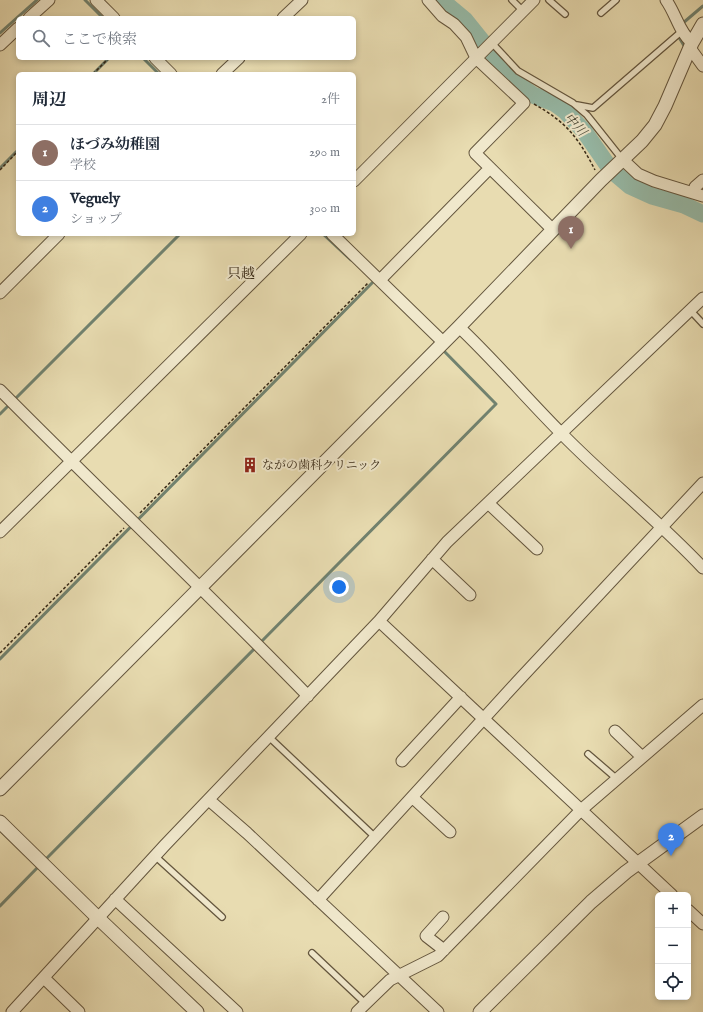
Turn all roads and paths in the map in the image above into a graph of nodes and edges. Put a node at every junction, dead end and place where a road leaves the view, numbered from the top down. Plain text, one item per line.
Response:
1 (49, 0) edge
2 (302, 0) edge
3 (428, 0) edge
4 (512, 0) edge
5 (534, 0) edge
6 (549, 0) edge
7 (616, 0) edge
8 (666, 0) edge
9 (102, 2) edge
10 (523, 12) junction
11 (601, 13) dead end
12 (565, 14) dead end
13 (31, 16) edge
14 (112, 16) edge
15 (285, 16) edge
16 (703, 24) edge
17 (16, 29) edge
18 (682, 31) junction
19 (2, 39) edge
20 (491, 42) junction
21 (691, 45) junction
22 (476, 58) junction
23 (107, 60) edge
24 (157, 60) edge
25 (237, 60) edge
26 (703, 66) edge
27 (96, 72) edge
28 (169, 72) edge
29 (224, 72) edge
30 (573, 103) junction
31 (531, 107) dead end
32 (16, 153) edge
33 (622, 159) junction
34 (490, 168) junction
35 (0, 170) edge
36 (356, 179) edge
37 (601, 180) junction
38 (703, 196) edge
39 (552, 229) junction
40 (57, 236) edge
41 (299, 236) edge
42 (334, 236) edge
43 (378, 278) junction
44 (0, 293) edge
45 (703, 298) edge
46 (691, 311) junction
47 (703, 324) edge
48 (458, 327) junction
49 (442, 341) junction
50 (0, 390) edge
51 (562, 434) junction
52 (71, 462) junction
53 (703, 483) edge
54 (488, 503) junction
55 (134, 518) dead end
56 (129, 524) dead end
57 (662, 526) junction
58 (0, 532) edge
59 (537, 549) dead end
60 (432, 559) junction
61 (703, 568) edge
62 (199, 588) junction
63 (470, 595) dead end
64 (379, 621) junction
65 (0, 653) edge
66 (308, 696) junction
67 (462, 697) junction
68 (703, 705) edge
69 (484, 718) junction
70 (615, 732) dead end
71 (269, 737) junction
72 (588, 754) dead end
73 (642, 757) junction
74 (402, 761) dead end
75 (617, 779) junction
76 (0, 789) edge
77 (412, 797) junction
78 (209, 800) junction
79 (581, 810) junction
80 (703, 816) edge
81 (0, 822) edge
82 (450, 832) dead end
83 (375, 838) junction
84 (155, 856) junction
85 (638, 863) junction
86 (669, 892) edge
87 (115, 899) junction
88 (318, 900) junction
89 (691, 913) edge
90 (222, 917) dead end
91 (443, 917) dead end
92 (98, 918) junction
93 (703, 924) edge
94 (444, 950) junction
95 (312, 954) dead end
96 (398, 975) junction
97 (44, 978) junction
98 (366, 1004) junction
99 (16, 1011) edge
100 (79, 1012) edge
101 (197, 1012) edge
102 (237, 1012) edge
103 (357, 1012) edge
104 (438, 1012) edge
105 (480, 1012) edge

1 - 13 street
2 - 15 street
3 - 22 street
4 - 10 lane
5 - 10 street
6 - 12 lane
7 - 11 lane
8 - 18 street
9 - 14 street
10 - 20 street
16 - 21 street
17 - 19 street
18 - 21 street
18 - 30 lane
20 - 22 street
20 - 30 lane
21 - 26 street
21 - 33 street
22 - 34 street
22 - 36 street
23 - 27 path
24 - 28 street
25 - 29 street
30 - 33 lane
31 - 37 path
32 - 35 path
33 - 37 street
33 - 38 street
34 - 39 street
34 - 43 street
37 - 39 street
39 - 48 street
40 - 44 street
41 - 52 street
42 - 43 street
43 - 49 street
43 - 55 path
45 - 46 street
46 - 47 lane
46 - 51 street
48 - 49 street
48 - 51 street
49 - 62 street
50 - 52 street
51 - 54 street
51 - 57 street
52 - 58 street
52 - 62 street
53 - 57 street
54 - 59 street
54 - 60 street
56 - 65 path
57 - 61 street
57 - 69 street
60 - 63 street
60 - 64 street
62 - 66 street
62 - 76 street
64 - 66 street
64 - 67 street
66 - 71 street
67 - 69 street
67 - 74 street
68 - 73 street
69 - 77 street
69 - 79 street
70 - 73 street
71 - 78 street
71 - 83 lane
72 - 75 lane
73 - 75 street
75 - 79 street
77 - 82 street
77 - 83 street
78 - 84 street
78 - 88 street
79 - 85 street
79 - 94 street
80 - 85 street
81 - 92 street
83 - 88 street
84 - 87 street
84 - 90 lane
85 - 86 street
85 - 105 street
87 - 92 street
87 - 102 street
88 - 96 street
89 - 93 street
91 - 94 street
92 - 97 street
92 - 101 street
94 - 96 street
95 - 98 lane
96 - 98 street
96 - 104 street
97 - 99 street
97 - 100 street
98 - 103 street

